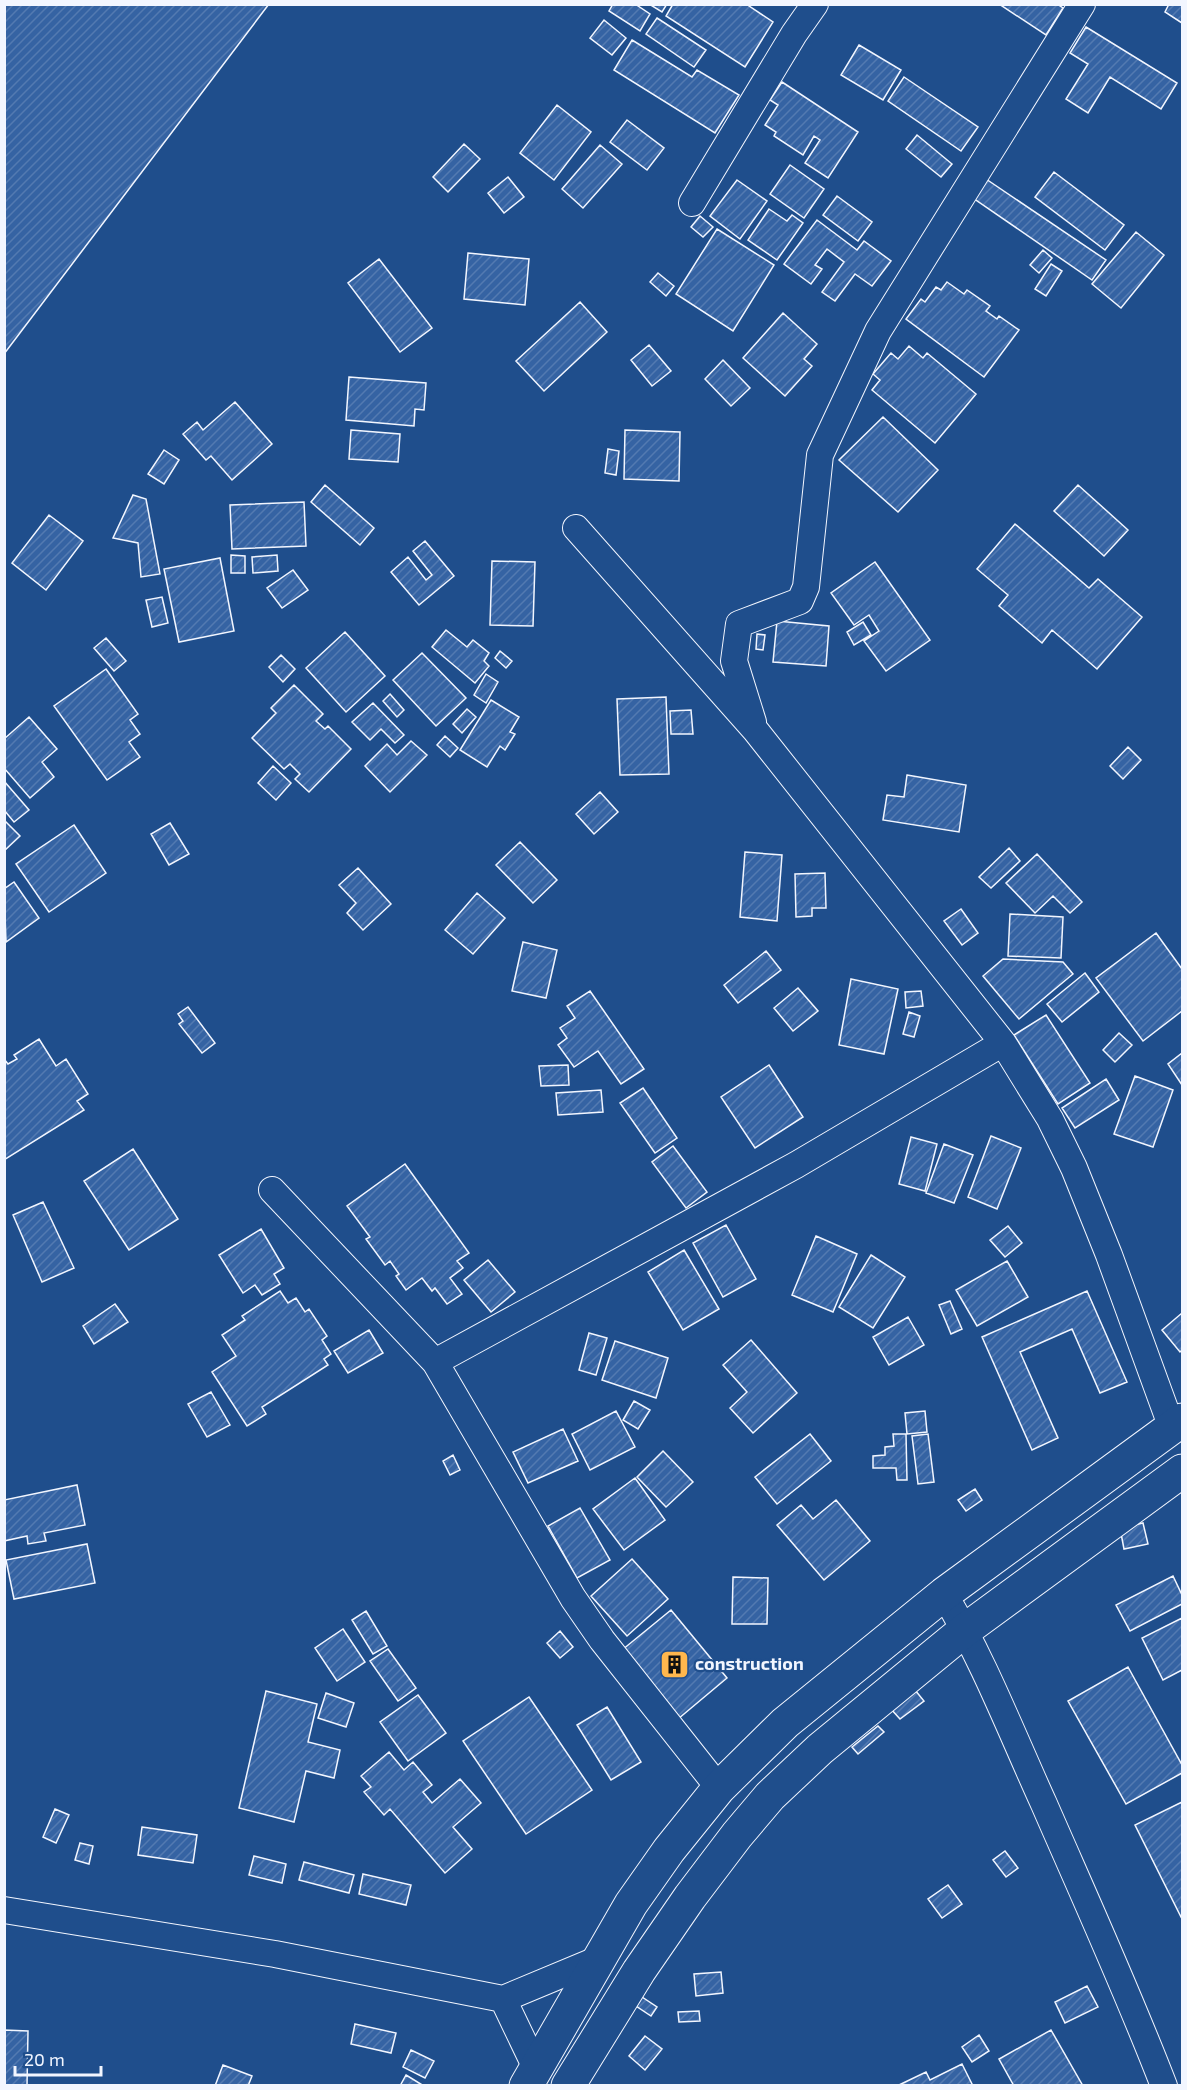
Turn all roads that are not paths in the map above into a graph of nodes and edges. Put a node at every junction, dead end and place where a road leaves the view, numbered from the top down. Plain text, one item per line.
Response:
1 (815, 4) edge
2 (1082, 4) edge
3 (692, 203) dead end
4 (576, 528) dead end
5 (756, 731) junction
6 (1003, 1042) junction
7 (272, 1190) dead end
8 (435, 1362) junction
9 (1177, 1424) edge
10 (1182, 1471) edge
11 (944, 1594) junction
12 (965, 1630) junction
13 (719, 1788) junction
14 (4, 1910) edge
15 (599, 1959) junction
16 (503, 1999) junction
17 (531, 2077) edge
18 (568, 2085) edge
19 (1164, 2085) edge

1 - 3 street
2 - 5 street
4 - 5 street
5 - 6 street
6 - 8 street
6 - 9 street
7 - 8 street
8 - 13 street
9 - 11 street
10 - 12 street
11 - 12 street
11 - 13 street
12 - 18 street
12 - 19 street
13 - 15 street
14 - 16 street
15 - 16 street
15 - 17 street
16 - 17 street

